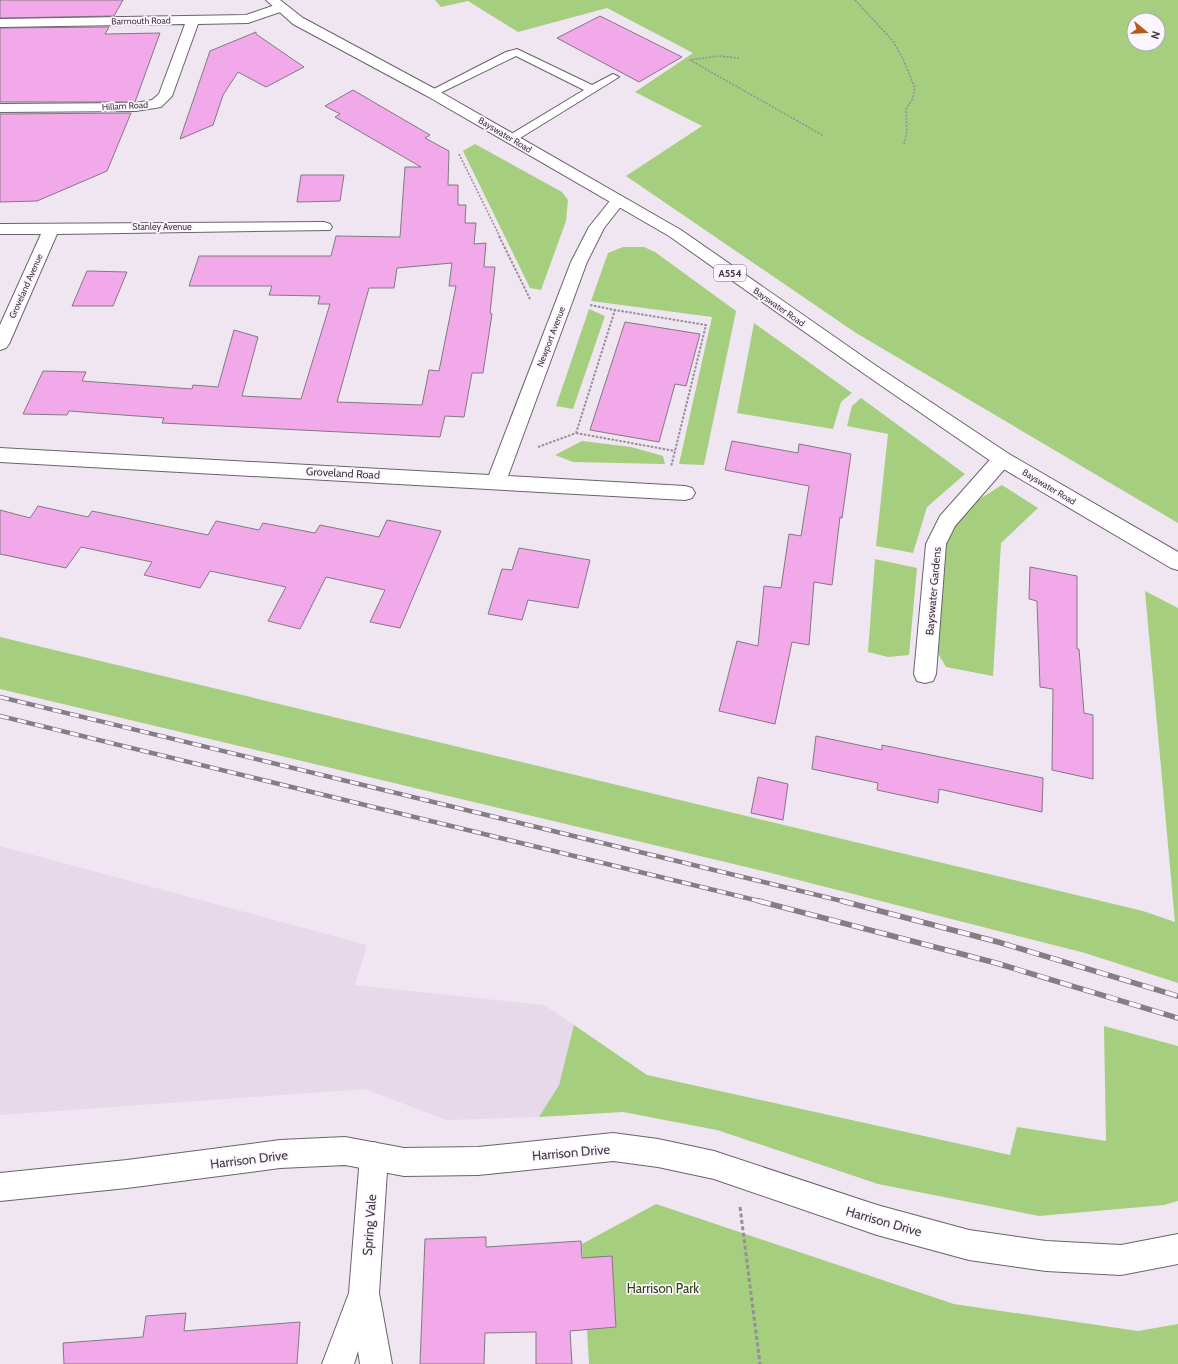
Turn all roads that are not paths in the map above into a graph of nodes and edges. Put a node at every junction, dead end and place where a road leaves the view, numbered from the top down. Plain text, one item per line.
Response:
1 (276, 3) edge
2 (193, 20) junction
3 (0, 23) edge
4 (613, 77) dead end
5 (592, 89) junction
6 (432, 93) junction
7 (0, 108) edge
8 (512, 139) junction
9 (618, 200) junction
10 (324, 227) dead end
11 (52, 228) junction
12 (0, 229) edge
13 (0, 344) edge
14 (0, 455) edge
15 (1002, 459) junction
16 (496, 482) junction
17 (686, 493) dead end
18 (1178, 562) edge
19 (925, 674) dead end
20 (374, 1156) junction
21 (0, 1187) edge
22 (1178, 1249) edge
23 (364, 1294) junction
24 (338, 1364) edge
25 (376, 1364) edge

1 - 2 street, Barmouth Road
1 - 6 street, Bayswater Road / A554
2 - 3 street, Barmouth Road
2 - 7 street, Hillam Road
4 - 5 lane
5 - 6 lane
5 - 8 lane
6 - 8 street, Bayswater Road / A554
8 - 9 street, Bayswater Road / A554
9 - 15 street, Bayswater Road / A554
9 - 16 street, Newport Avenue
10 - 11 street, Stanley Avenue
11 - 12 street, Stanley Avenue
11 - 13 street, Groveland Avenue
14 - 16 street, Groveland Road
15 - 18 street, Bayswater Road / A554
15 - 19 street, Bayswater Gardens
16 - 17 street, Groveland Road
20 - 21 street, Harrison Drive
20 - 22 street, Harrison Drive
20 - 23 street, Spring Vale
23 - 24 street, Spring Vale
23 - 25 street, Spring Vale

